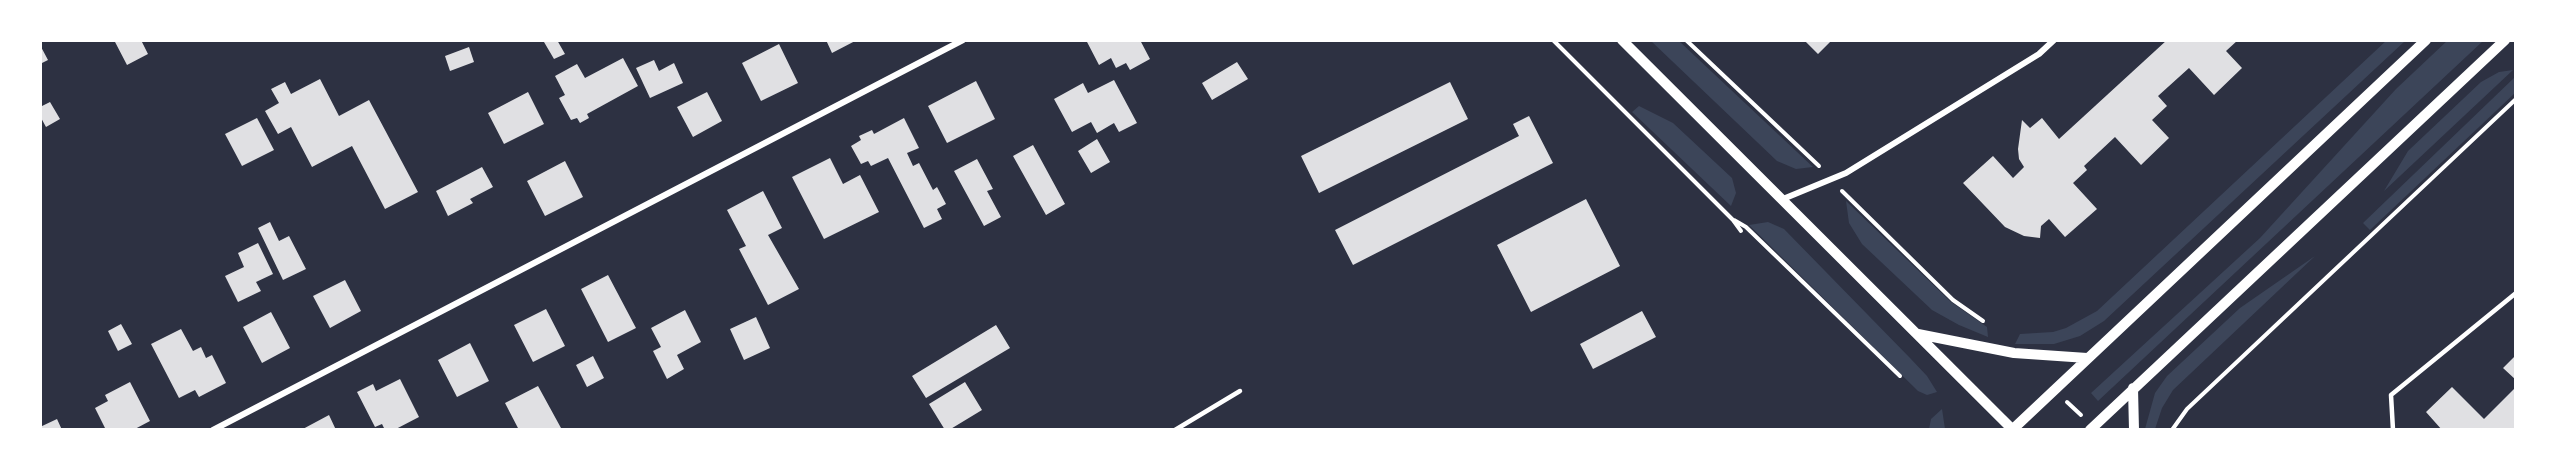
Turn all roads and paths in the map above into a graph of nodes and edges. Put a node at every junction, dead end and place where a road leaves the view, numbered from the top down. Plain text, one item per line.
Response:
1 (963, 40) edge
2 (1552, 40) edge
3 (1622, 40) edge
4 (2054, 40) edge
5 (2426, 40) edge
6 (2505, 40) edge
7 (2516, 99) edge
8 (1783, 200) junction
9 (1733, 220) junction
10 (1741, 231) dead end
11 (2516, 292) edge
12 (1918, 334) junction
13 (2087, 358) junction
14 (1900, 376) dead end
15 (2133, 388) junction
16 (1240, 391) dead end
17 (213, 429) edge
18 (1175, 429) edge
19 (2012, 429) edge
20 (2090, 429) edge
21 (2134, 429) edge
22 (2172, 429) edge
23 (2393, 429) edge

1 - 17 street
2 - 9 path
3 - 8 street
4 - 8 street
5 - 13 street
6 - 15 street
7 - 22 path
8 - 12 street
9 - 10 path
9 - 14 path
11 - 23 lane
12 - 13 street
12 - 19 street
13 - 19 street
15 - 20 street
15 - 21 street
16 - 18 lane

